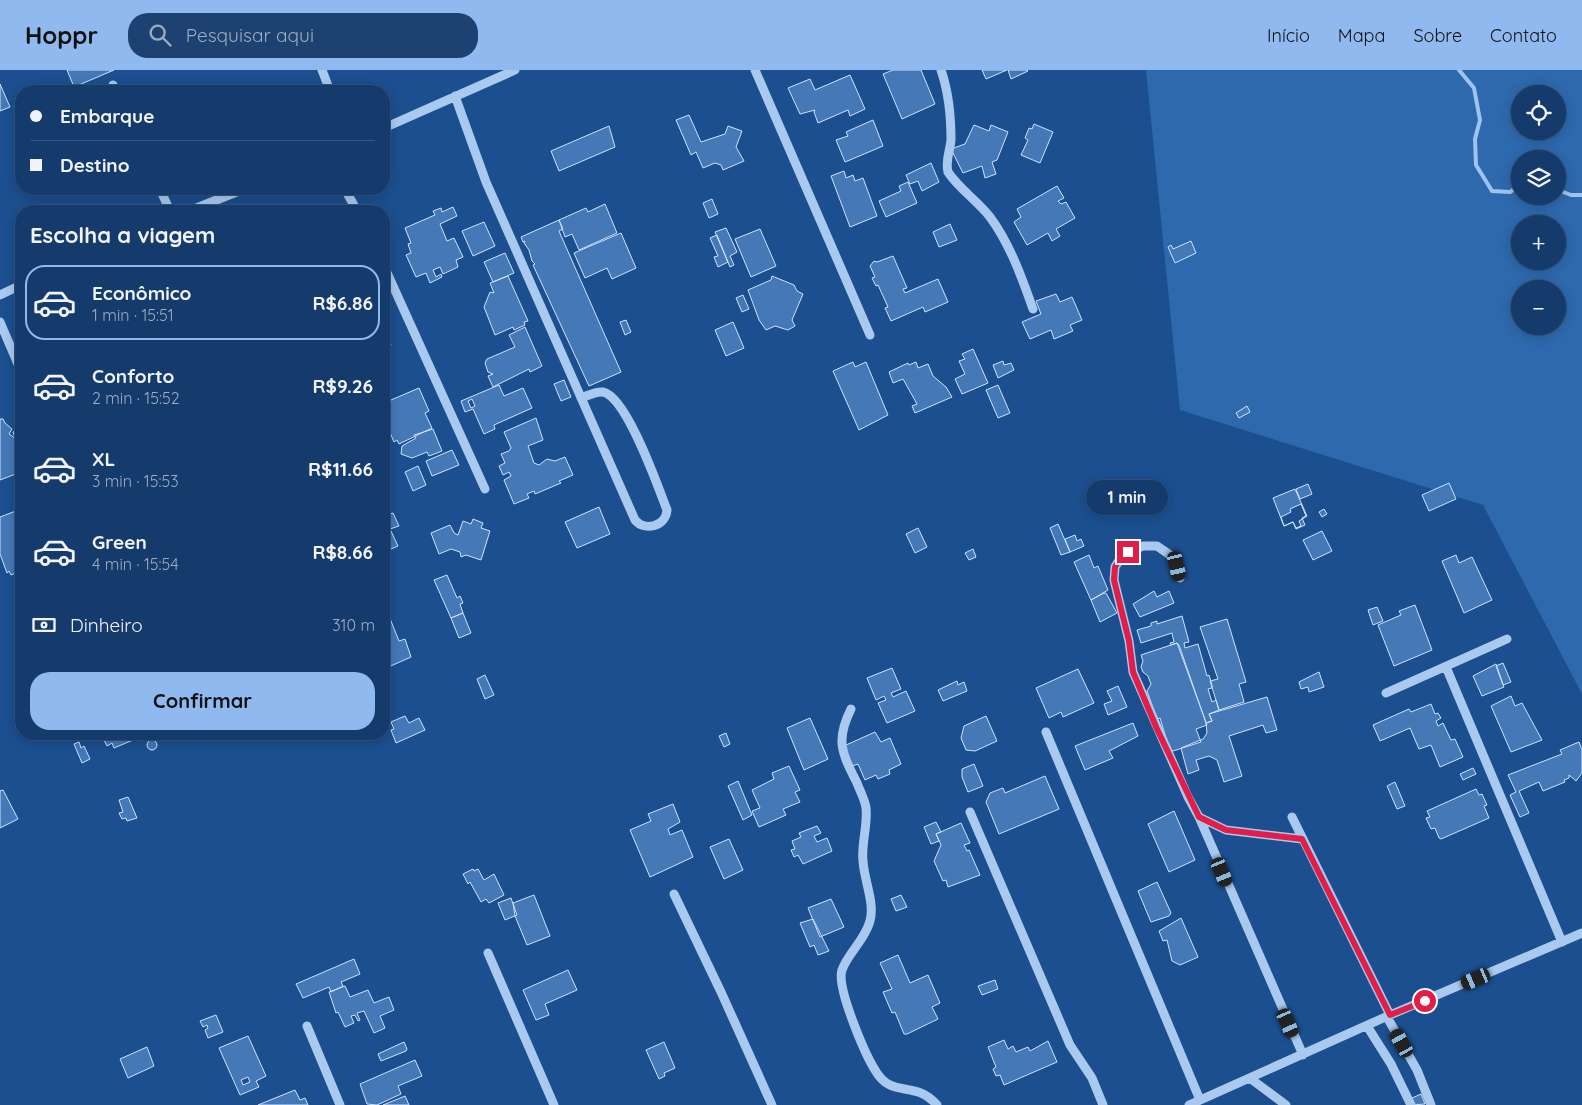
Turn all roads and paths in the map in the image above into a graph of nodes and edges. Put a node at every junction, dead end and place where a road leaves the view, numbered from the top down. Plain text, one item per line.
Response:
1 (322, 70) edge
2 (515, 70) edge
3 (755, 70) edge
4 (941, 70) edge
5 (328, 85) edge
6 (455, 96) junction
7 (390, 125) edge
8 (229, 195) edge
9 (204, 205) edge
10 (390, 279) edge
11 (15, 288) edge
12 (0, 295) edge
13 (1033, 309) dead end
14 (0, 322) edge
15 (870, 334) dead end
16 (15, 357) edge
17 (581, 398) junction
18 (485, 489) dead end
19 (1180, 578) dead end
20 (1507, 639) dead end
21 (1446, 667) junction
22 (1386, 692) dead end
23 (851, 709) dead end
24 (1046, 732) dead end
25 (970, 812) dead end
26 (1199, 817) junction
27 (1292, 817) dead end
28 (1302, 839) junction
29 (674, 894) dead end
30 (1582, 933) edge
31 (1562, 942) junction
32 (488, 953) dead end
33 (1389, 1016) junction
34 (307, 1026) dead end
35 (1367, 1026) junction
36 (1303, 1055) junction
37 (1251, 1079) junction
38 (1200, 1100) junction
39 (340, 1105) edge
40 (554, 1105) edge
41 (772, 1105) edge
42 (937, 1105) edge
43 (1103, 1105) edge
44 (1189, 1105) edge
45 (1286, 1105) edge
46 (1411, 1105) edge
47 (1431, 1105) edge

1 - 5 street
2 - 6 street
3 - 15 street
4 - 13 street
6 - 7 street
6 - 17 street
8 - 9 street
10 - 18 street
11 - 12 street
14 - 16 street
17 - 17 street
19 - 26 street
20 - 21 street
21 - 22 street
21 - 31 street
23 - 42 street
24 - 38 street
25 - 43 street
26 - 28 street
26 - 36 street
27 - 28 street
28 - 33 street
29 - 41 street
30 - 31 street
31 - 33 street
32 - 40 street
33 - 35 street
33 - 47 street
34 - 39 street
35 - 36 street
35 - 46 street
36 - 37 street
37 - 38 street
37 - 45 street
38 - 44 street

